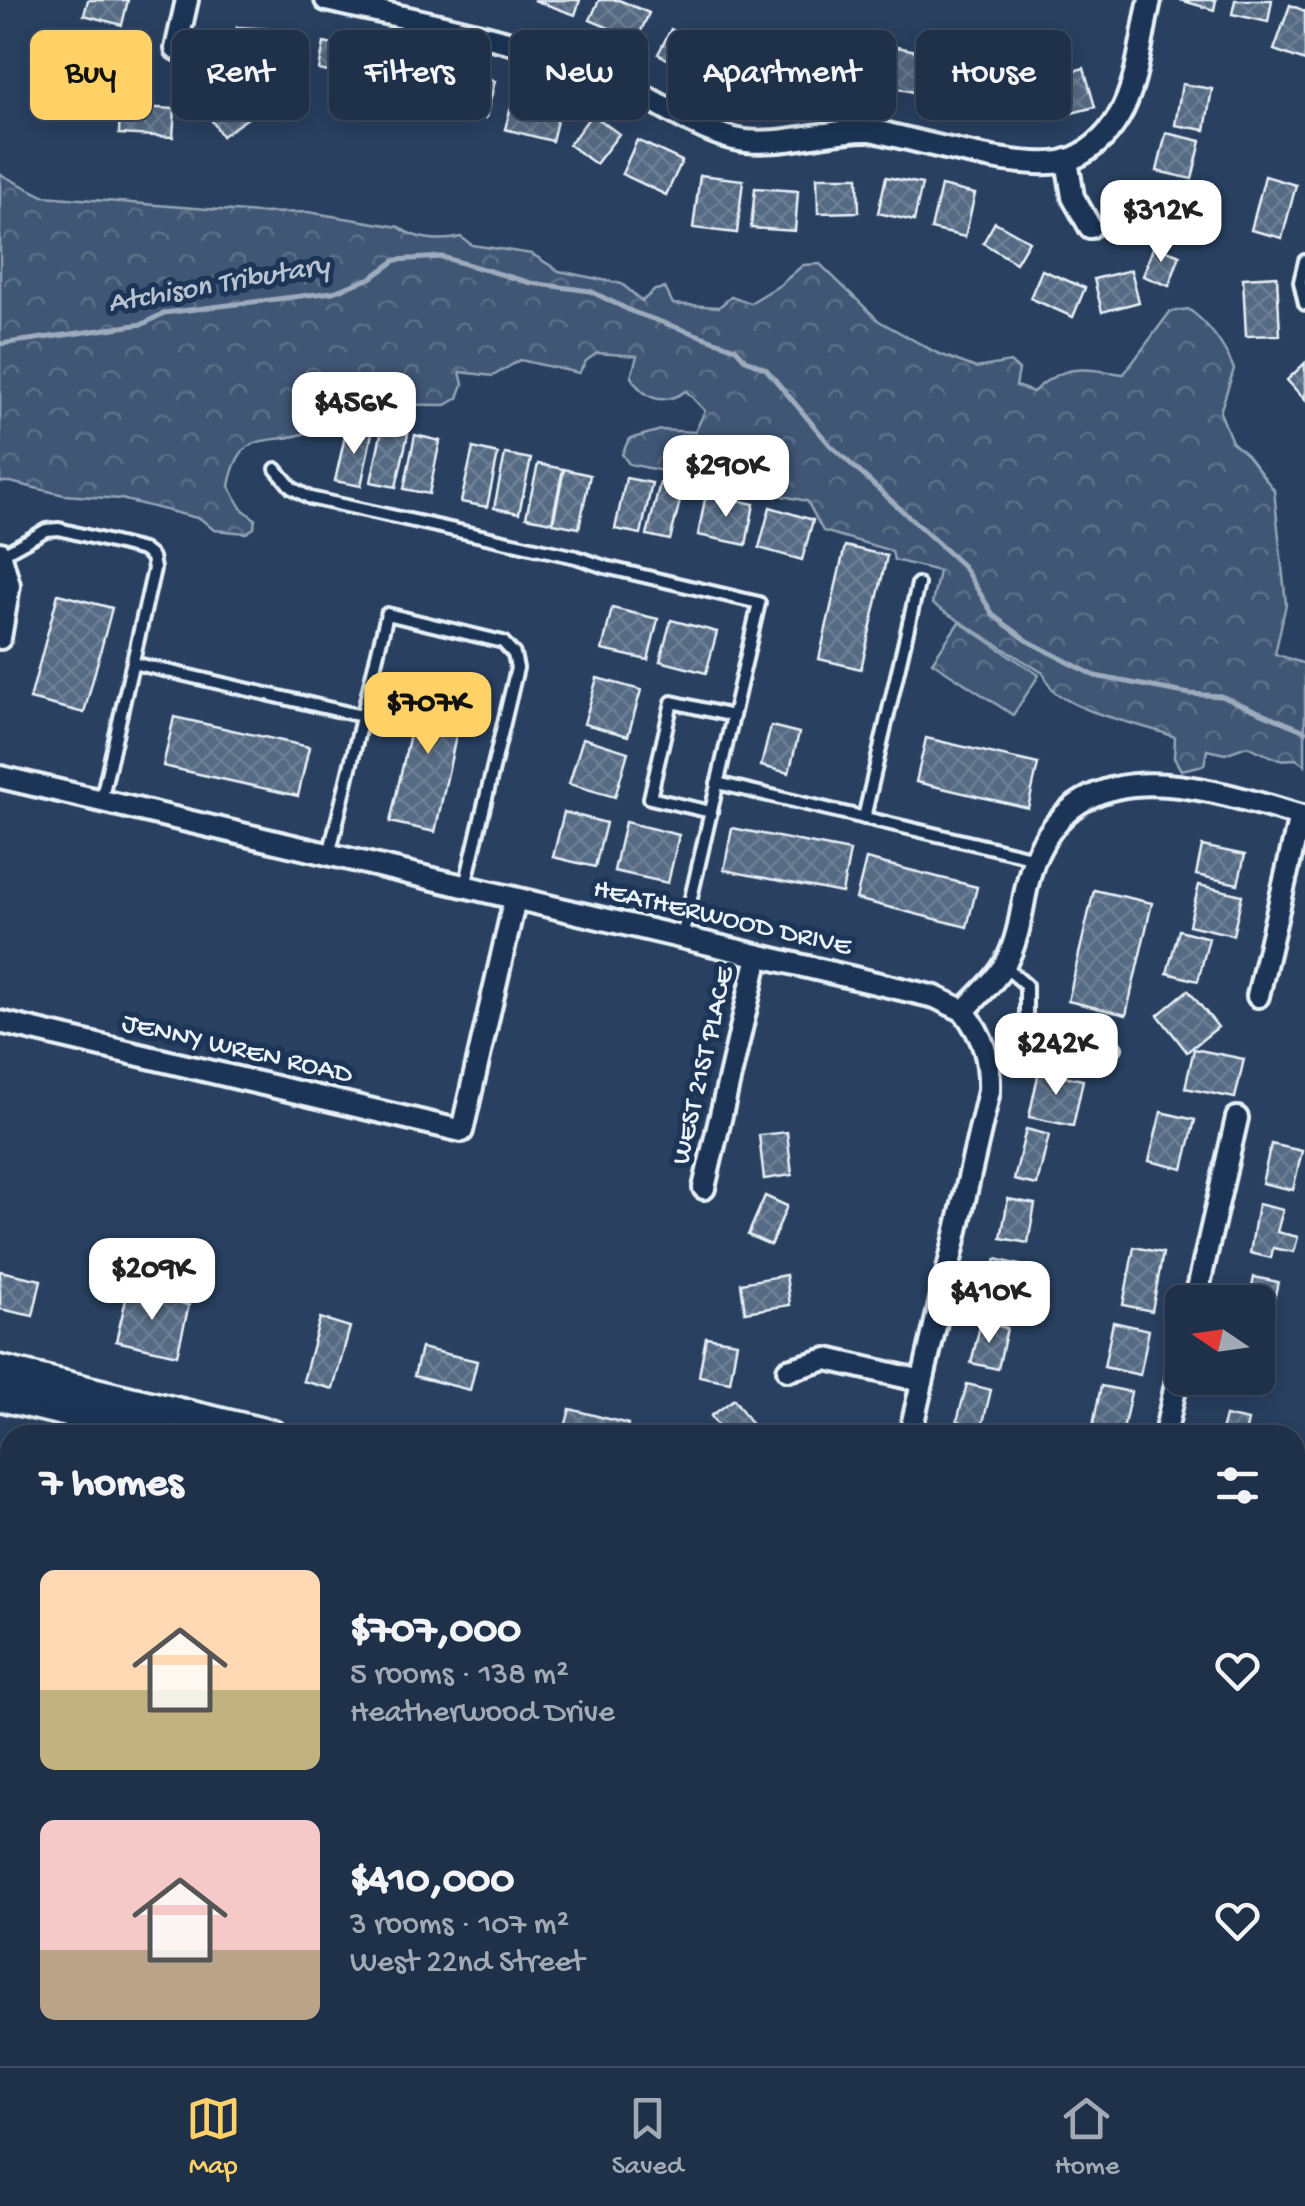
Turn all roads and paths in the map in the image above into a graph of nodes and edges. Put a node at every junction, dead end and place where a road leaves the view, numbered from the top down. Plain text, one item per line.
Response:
1 (187, 0) edge
2 (326, 0) edge
3 (1150, 0) edge
4 (180, 30) edge
5 (1067, 160) junction
6 (1090, 227) dead end
7 (1305, 261) edge
8 (1305, 304) edge
9 (276, 469) dead end
10 (1, 554) edge
11 (918, 584) dead end
12 (0, 638) edge
13 (132, 663) junction
14 (362, 716) junction
15 (733, 716) junction
16 (0, 777) edge
17 (717, 783) junction
18 (101, 801) junction
19 (710, 812) junction
20 (1302, 817) edge
21 (864, 818) junction
22 (329, 855) junction
23 (1035, 858) junction
24 (465, 886) junction
25 (515, 898) junction
26 (682, 938) junction
27 (758, 956) junction
28 (1004, 966) junction
29 (1258, 996) dead end
30 (964, 1011) junction
31 (0, 1022) edge
32 (1115, 1048) dead end
33 (1237, 1118) dead end
34 (704, 1188) dead end
35 (1199, 1285) edge
36 (0, 1370) edge
37 (788, 1370) dead end
38 (922, 1381) junction
39 (1174, 1395) edge
40 (0, 1396) edge
41 (122, 1425) edge
42 (230, 1425) edge
43 (912, 1425) edge
44 (1167, 1425) edge

1 - 4 street
2 - 5 street
3 - 5 street
5 - 6 street
7 - 8 lane
9 - 15 lane
10 - 12 street
10 - 13 lane
11 - 21 lane
13 - 14 lane
13 - 18 lane
14 - 22 lane
14 - 24 lane
15 - 17 lane
15 - 19 lane
16 - 18 street, HEATHERWOOD DRIVE
17 - 19 lane
17 - 21 lane
18 - 22 street, HEATHERWOOD DRIVE
19 - 26 lane
20 - 23 street
20 - 29 street
21 - 23 lane
22 - 24 street, HEATHERWOOD DRIVE
23 - 28 street
24 - 25 street, HEATHERWOOD DRIVE
25 - 26 street, HEATHERWOOD DRIVE
25 - 31 street, JENNY WREN ROAD
26 - 27 street, HEATHERWOOD DRIVE
27 - 30 street, HEATHERWOOD DRIVE
27 - 34 street, WEST 21ST PLACE
28 - 30 street
28 - 32 lane
30 - 38 street
33 - 35 street
36 - 42 main road
37 - 38 street
38 - 43 street
39 - 44 street
40 - 41 main road

